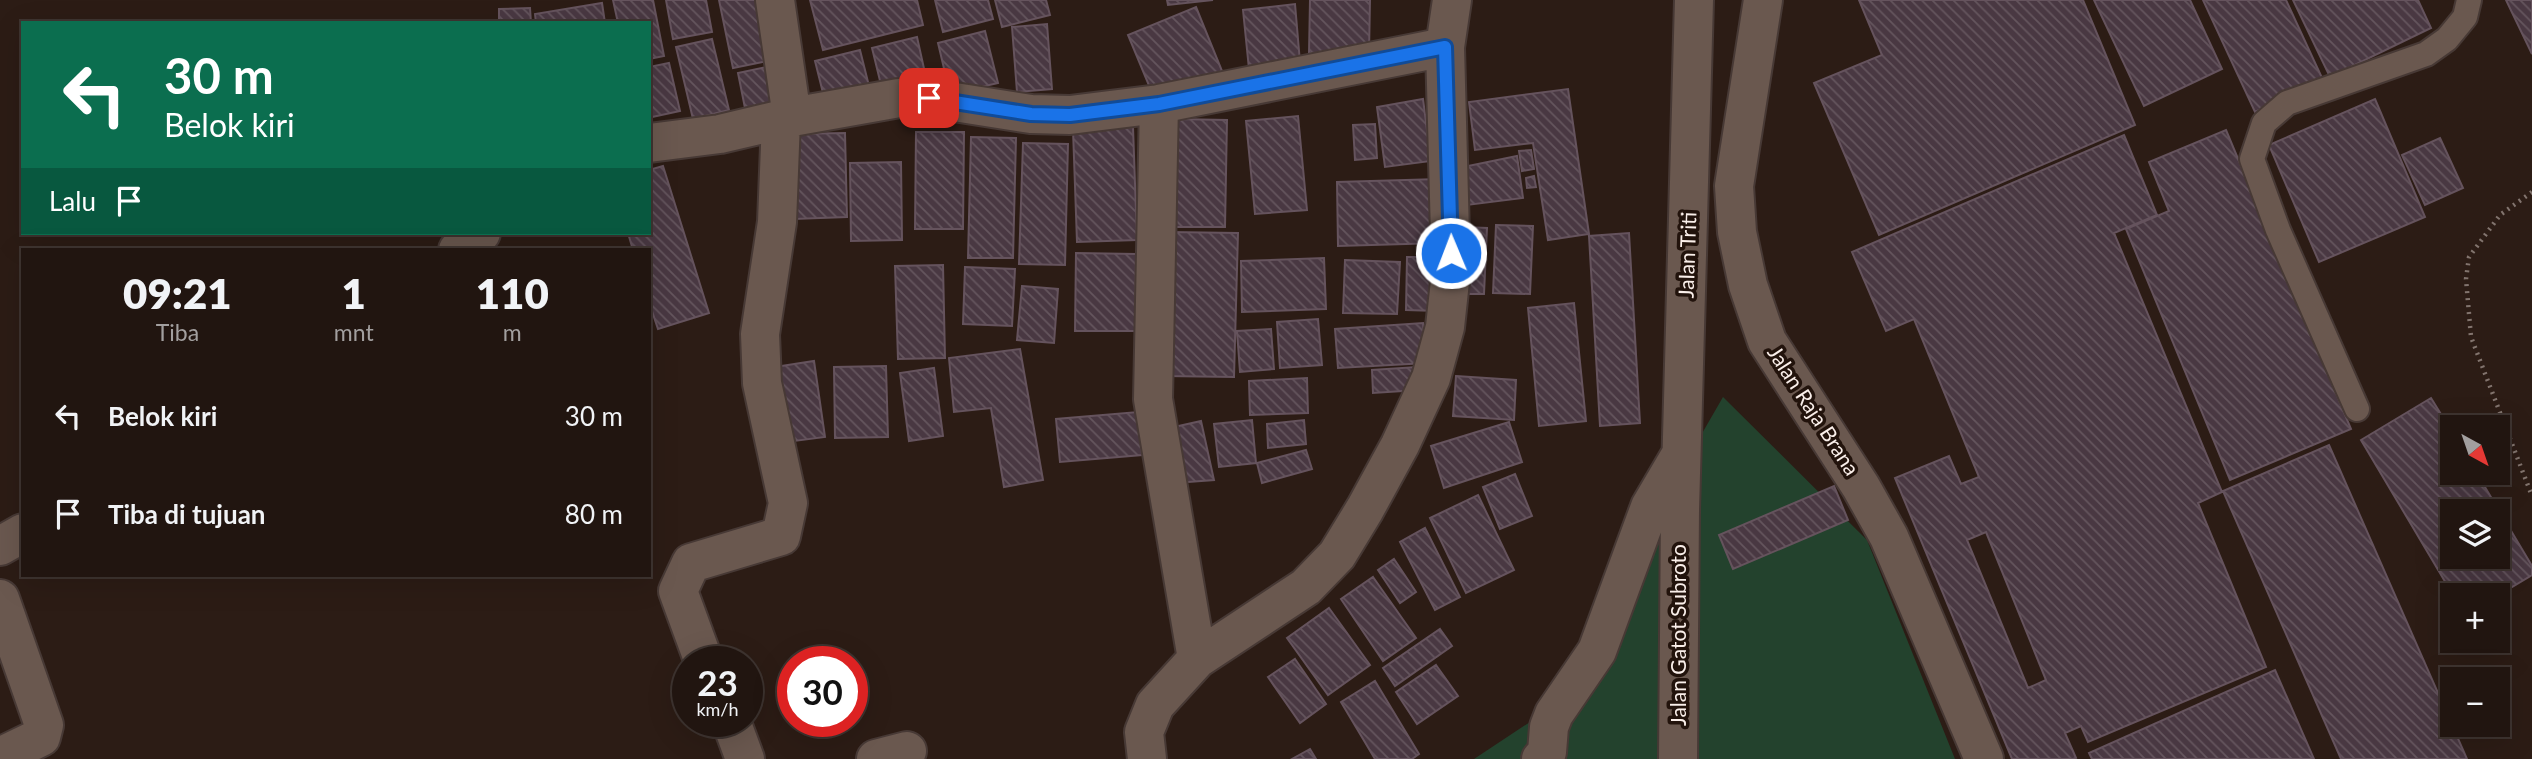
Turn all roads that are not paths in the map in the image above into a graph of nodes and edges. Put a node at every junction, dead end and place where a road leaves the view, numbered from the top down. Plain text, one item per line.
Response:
1 (775, 0) edge
2 (1452, 0) edge
3 (1694, 0) edge
4 (1763, 0) edge
5 (2469, 0) edge
6 (1445, 47) junction
7 (1159, 104) junction
8 (786, 119) junction
9 (651, 143) edge
10 (478, 235) edge
11 (461, 248) edge
12 (2357, 409) dead end
13 (1682, 454) junction
14 (1680, 510) joint
15 (21, 534) edge
16 (0, 546) edge
17 (0, 599) edge
18 (698, 646) edge
19 (1197, 659) junction
20 (737, 737) edge
21 (0, 757) edge
22 (745, 759) edge
23 (1147, 759) edge
24 (1541, 759) edge
25 (1678, 759) edge
26 (1984, 759) edge

1 - 8 street
2 - 6 street
3 - 13 street, Jalan Triti
4 - 26 street, Jalan Raja Brana
5 - 12 lane
6 - 7 street
6 - 19 street
7 - 8 street
7 - 19 street
8 - 9 street
8 - 18 street
10 - 11 street
13 - 14 street, Jalan Triti
13 - 24 street
14 - 25 street, Jalan Gatot Subroto
15 - 16 street
17 - 21 street
19 - 23 street
20 - 22 street

